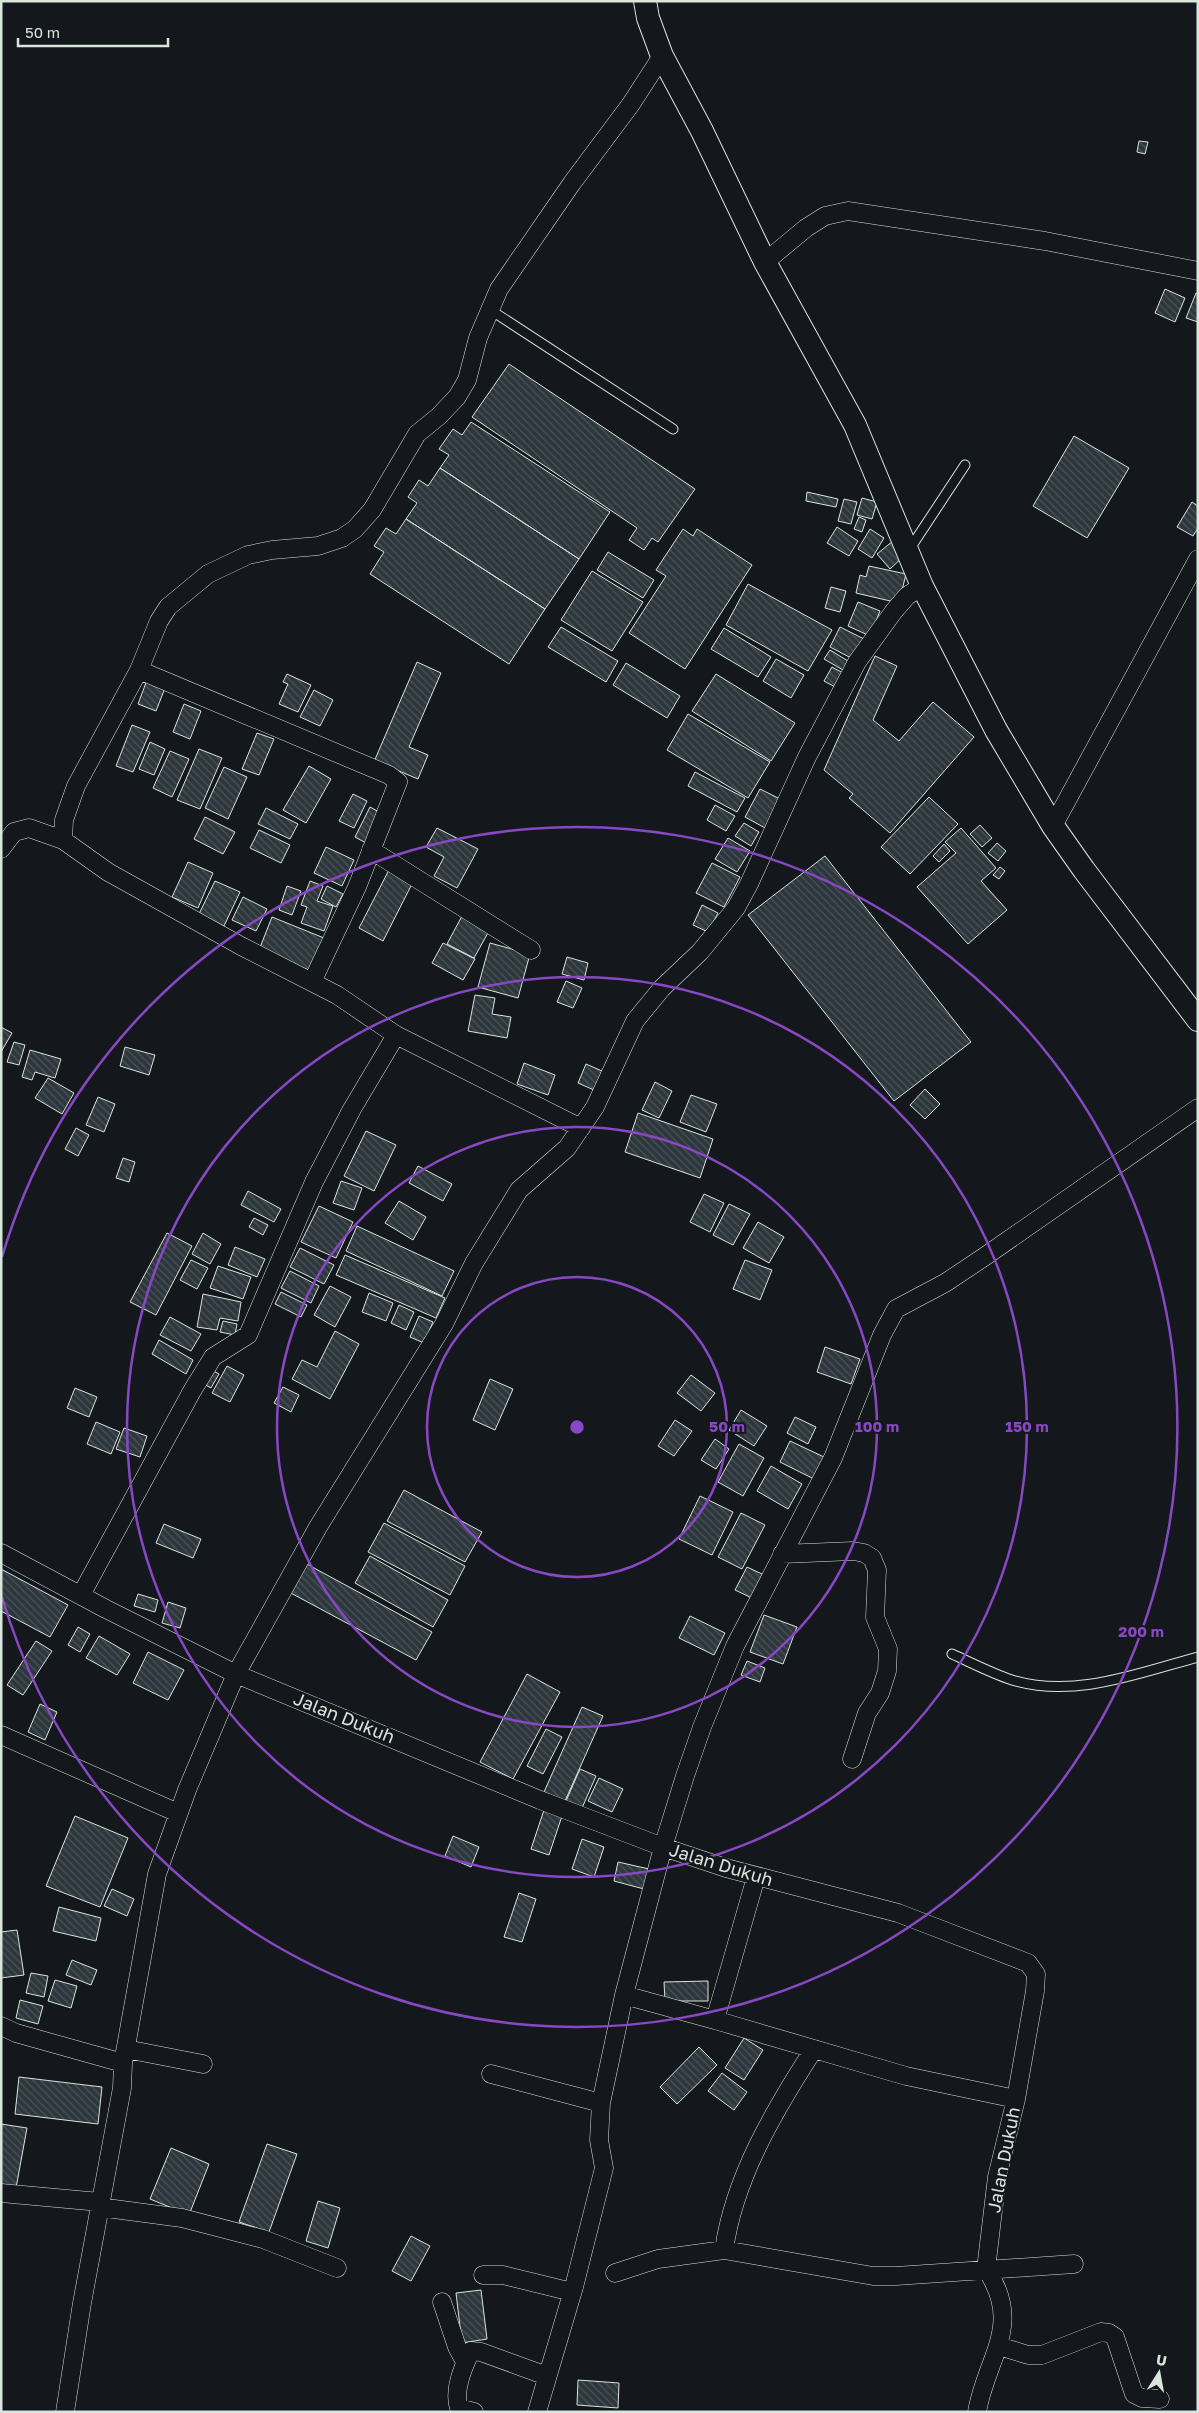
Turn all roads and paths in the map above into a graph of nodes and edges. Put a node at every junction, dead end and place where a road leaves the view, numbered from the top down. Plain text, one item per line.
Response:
1 (645, 1) edge
2 (662, 56) junction
3 (765, 262) junction
4 (1198, 272) edge
5 (490, 309) junction
6 (673, 429) dead end
7 (965, 465) dead end
8 (908, 550) junction
9 (1198, 558) edge
10 (922, 586) junction
11 (139, 670) junction
12 (1053, 826) junction
13 (64, 840) junction
14 (1, 849) edge
15 (372, 850) junction
16 (531, 950) dead end
17 (312, 982) junction
18 (1198, 1020) edge
19 (396, 1035) junction
20 (1198, 1108) edge
21 (581, 1128) junction
22 (1, 1552) edge
23 (782, 1554) junction
24 (81, 1595) junction
25 (952, 1654) dead end
26 (1198, 1657) edge
27 (236, 1674) junction
28 (1, 1735) edge
29 (852, 1760) dead end
30 (178, 1813) junction
31 (663, 1847) junction
32 (756, 1877) junction
33 (624, 1995) junction
34 (716, 2020) junction
35 (1, 2026) edge
36 (814, 2049) junction
37 (125, 2056) junction
38 (203, 2064) dead end
39 (491, 2074) dead end
40 (1016, 2098) junction
41 (600, 2103) junction
42 (1, 2193) edge
43 (100, 2204) junction
44 (724, 2250) junction
45 (1074, 2264) dead end
46 (337, 2268) dead end
47 (986, 2269) junction
48 (615, 2273) dead end
49 (483, 2275) dead end
50 (572, 2292) junction
51 (442, 2302) dead end
52 (999, 2346) junction
53 (465, 2362) junction
54 (547, 2376) junction
55 (1160, 2399) dead end
56 (65, 2412) edge
57 (474, 2412) edge
58 (537, 2412) edge
59 (977, 2412) edge

1 - 2 street
2 - 3 street
2 - 5 street
3 - 4 street
3 - 8 street
5 - 6 lane
5 - 11 street
7 - 8 lane
8 - 10 street
9 - 12 street
10 - 12 street
10 - 21 street
11 - 13 street
11 - 15 street
12 - 18 street
13 - 14 street
13 - 17 street
15 - 16 street
15 - 17 street
17 - 19 street
19 - 21 street
19 - 24 street
20 - 23 street
21 - 27 street
22 - 24 street, Jalan Dukuh
23 - 29 street
23 - 31 street
24 - 27 street, Jalan Dukuh
25 - 26 lane
27 - 30 street
27 - 31 street, Jalan Dukuh
28 - 30 street
30 - 37 street
31 - 32 street, Jalan Dukuh
31 - 33 street
32 - 34 street
32 - 40 street, Jalan Dukuh
33 - 34 street
33 - 41 street
34 - 36 street
35 - 37 street
36 - 40 street
36 - 44 street
37 - 38 street
37 - 43 street
39 - 41 street
40 - 47 street, Jalan Dukuh
41 - 50 street
42 - 43 street
43 - 46 street
43 - 56 street
44 - 47 street
44 - 48 street
45 - 47 street
47 - 52 street
49 - 50 street
50 - 54 street
51 - 53 street
52 - 55 street
52 - 59 street
53 - 54 street
53 - 57 street
54 - 58 street

